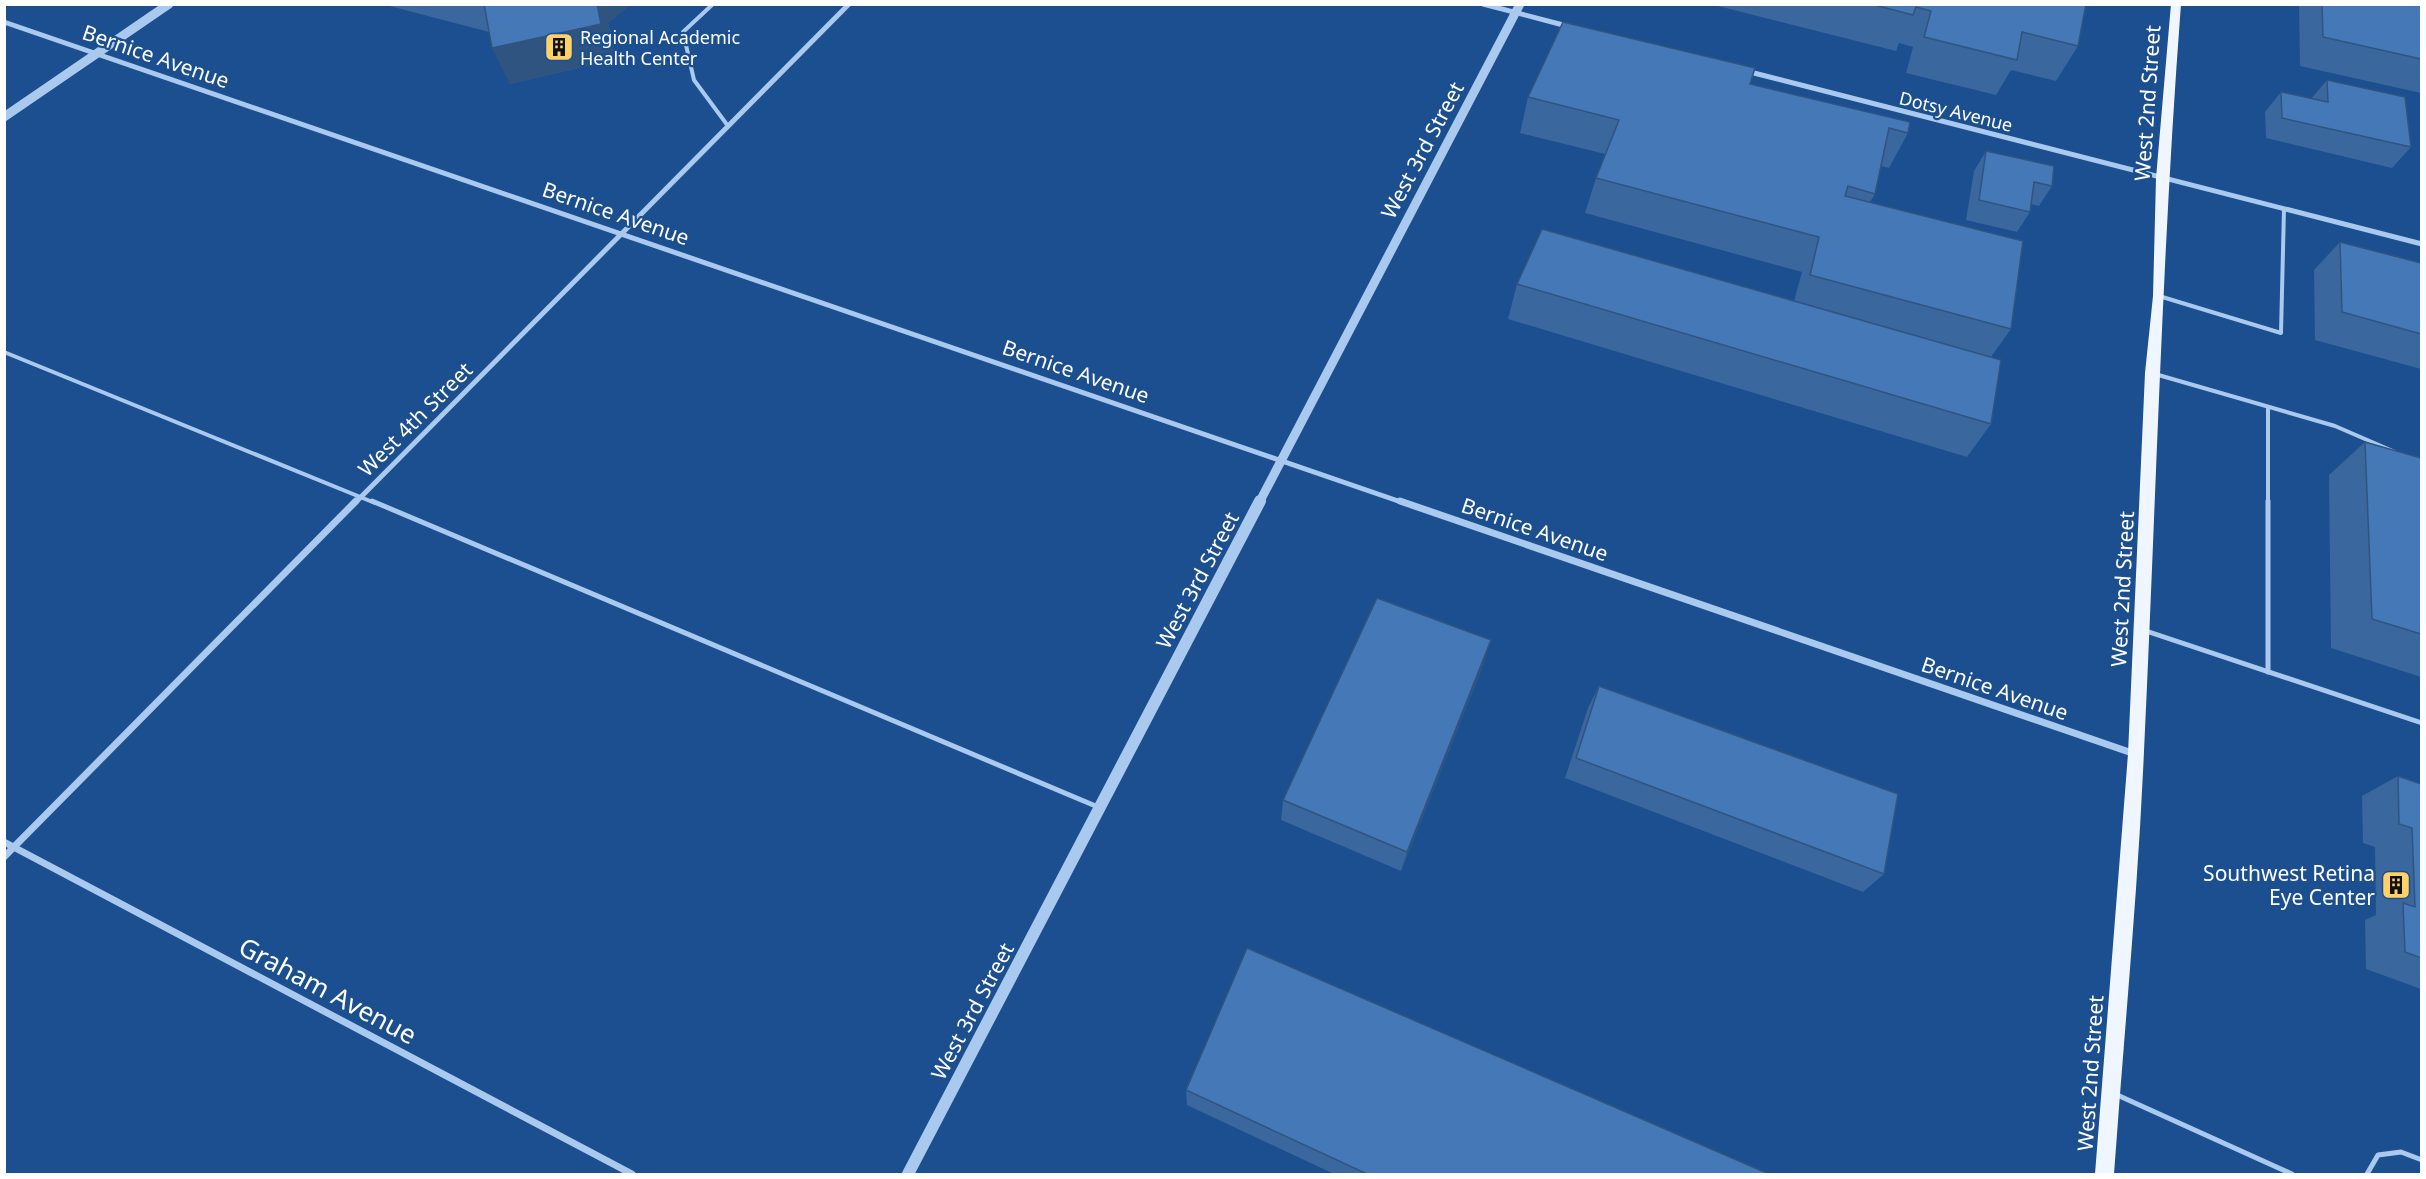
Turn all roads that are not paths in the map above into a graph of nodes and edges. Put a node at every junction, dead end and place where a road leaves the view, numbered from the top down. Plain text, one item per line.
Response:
1 (169, 4) edge
2 (713, 4) edge
3 (849, 4) edge
4 (1483, 4) edge
5 (2176, 4) edge
6 (1518, 9) edge
7 (4, 22) edge
8 (1574, 27) edge
9 (98, 53) junction
10 (1735, 69) edge
11 (4, 117) edge
12 (728, 126) junction
13 (2162, 178) junction
14 (2284, 209) junction
15 (622, 233) junction
16 (2421, 244) edge
17 (2159, 296) junction
18 (4, 352) edge
19 (2152, 374) junction
20 (2268, 407) junction
21 (2400, 453) edge
22 (1282, 459) junction
23 (361, 497) junction
24 (2141, 629) junction
25 (2268, 672) junction
26 (2421, 723) edge
27 (2136, 754) junction
28 (1100, 808) junction
29 (4, 843) edge
30 (14, 848) junction
31 (4, 857) edge
32 (2110, 1091) junction
33 (2421, 1160) edge
34 (632, 1174) edge
35 (908, 1174) edge
36 (2104, 1174) edge
37 (2292, 1174) edge
38 (2367, 1174) edge

1 - 9 street
2 - 12 lane
3 - 12 street, West 4th Street
4 - 6 street
5 - 13 main road, West 2nd Street
6 - 8 street
6 - 22 street, West 3rd Street
7 - 9 street, Bernice Avenue
9 - 11 street
9 - 15 street, Bernice Avenue
10 - 13 street, Dotsy Avenue
12 - 15 street, West 4th Street
13 - 14 street, Dotsy Avenue
13 - 17 main road, West 2nd Street
14 - 16 street, Dotsy Avenue
14 - 17 lane
15 - 22 street, Bernice Avenue
15 - 23 street, West 4th Street
17 - 19 main road, West 2nd Street
18 - 23 lane
19 - 20 lane
19 - 24 main road, West 2nd Street
20 - 21 lane
20 - 25 lane
22 - 27 street, Bernice Avenue
22 - 28 street, West 3rd Street
23 - 28 lane
23 - 30 street, West 4th Street
24 - 25 lane
24 - 27 main road, West 2nd Street
25 - 26 lane
27 - 32 main road, West 2nd Street
28 - 35 street, West 3rd Street
29 - 30 street, Graham Avenue
30 - 31 street, West 4th Street
30 - 34 street, Graham Avenue
32 - 36 main road, West 2nd Street
32 - 37 lane
33 - 38 lane

